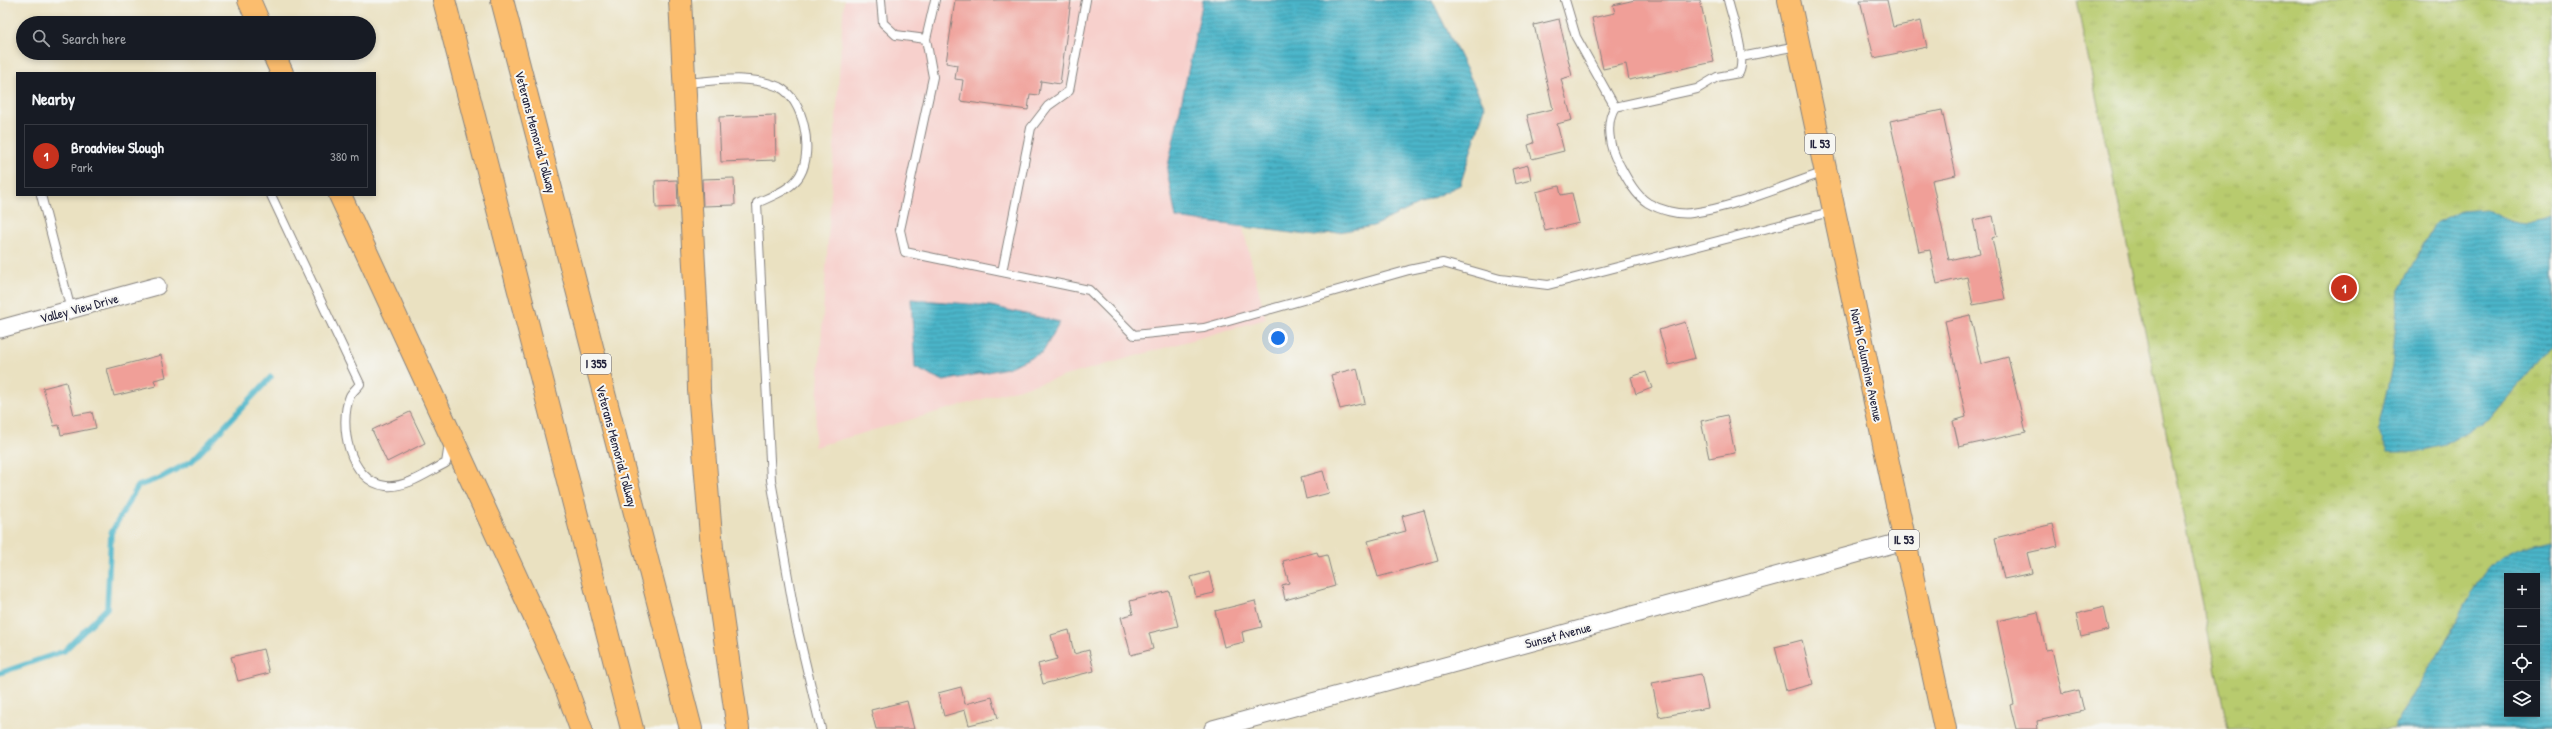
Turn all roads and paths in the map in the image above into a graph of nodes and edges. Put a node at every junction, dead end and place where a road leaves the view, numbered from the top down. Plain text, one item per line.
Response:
1 (444, 0) edge
2 (502, 0) edge
3 (680, 0) edge
4 (881, 0) edge
5 (935, 0) edge
6 (1086, 0) edge
7 (1565, 0) edge
8 (1728, 0) edge
9 (1789, 0) edge
10 (926, 39) junction
11 (1799, 45) junction
12 (1741, 57) junction
13 (276, 60) edge
14 (282, 72) edge
15 (685, 83) junction
16 (1615, 107) junction
17 (1826, 172) junction
18 (41, 196) edge
19 (271, 196) edge
20 (340, 196) edge
21 (1835, 211) junction
22 (1002, 272) junction
23 (157, 286) dead end
24 (71, 310) junction
25 (0, 329) edge
26 (451, 436) junction
27 (1904, 541) junction
28 (581, 729) edge
29 (632, 729) edge
30 (691, 729) edge
31 (738, 729) edge
32 (821, 729) edge
33 (1213, 729) edge
34 (1945, 729) edge

1 - 29 main road
2 - 30 main road, Veterans Memorial Tollway / I 355
3 - 15 main road
4 - 10 lane
5 - 10 lane
6 - 22 lane
7 - 16 lane
8 - 12 lane
9 - 11 main road, North Columbine Avenue / IL 53
10 - 22 lane
11 - 12 lane
11 - 17 main road, North Columbine Avenue / IL 53
12 - 16 lane
13 - 14 main road
15 - 31 main road
15 - 32 lane
16 - 17 lane
17 - 21 main road, North Columbine Avenue / IL 53
18 - 24 lane
19 - 26 lane
20 - 26 main road
21 - 22 lane
21 - 27 main road, North Columbine Avenue / IL 53
23 - 24 street, Valley View Drive
24 - 25 street, Valley View Drive
26 - 28 main road
27 - 33 street, Sunset Avenue
27 - 34 main road, North Columbine Avenue / IL 53

